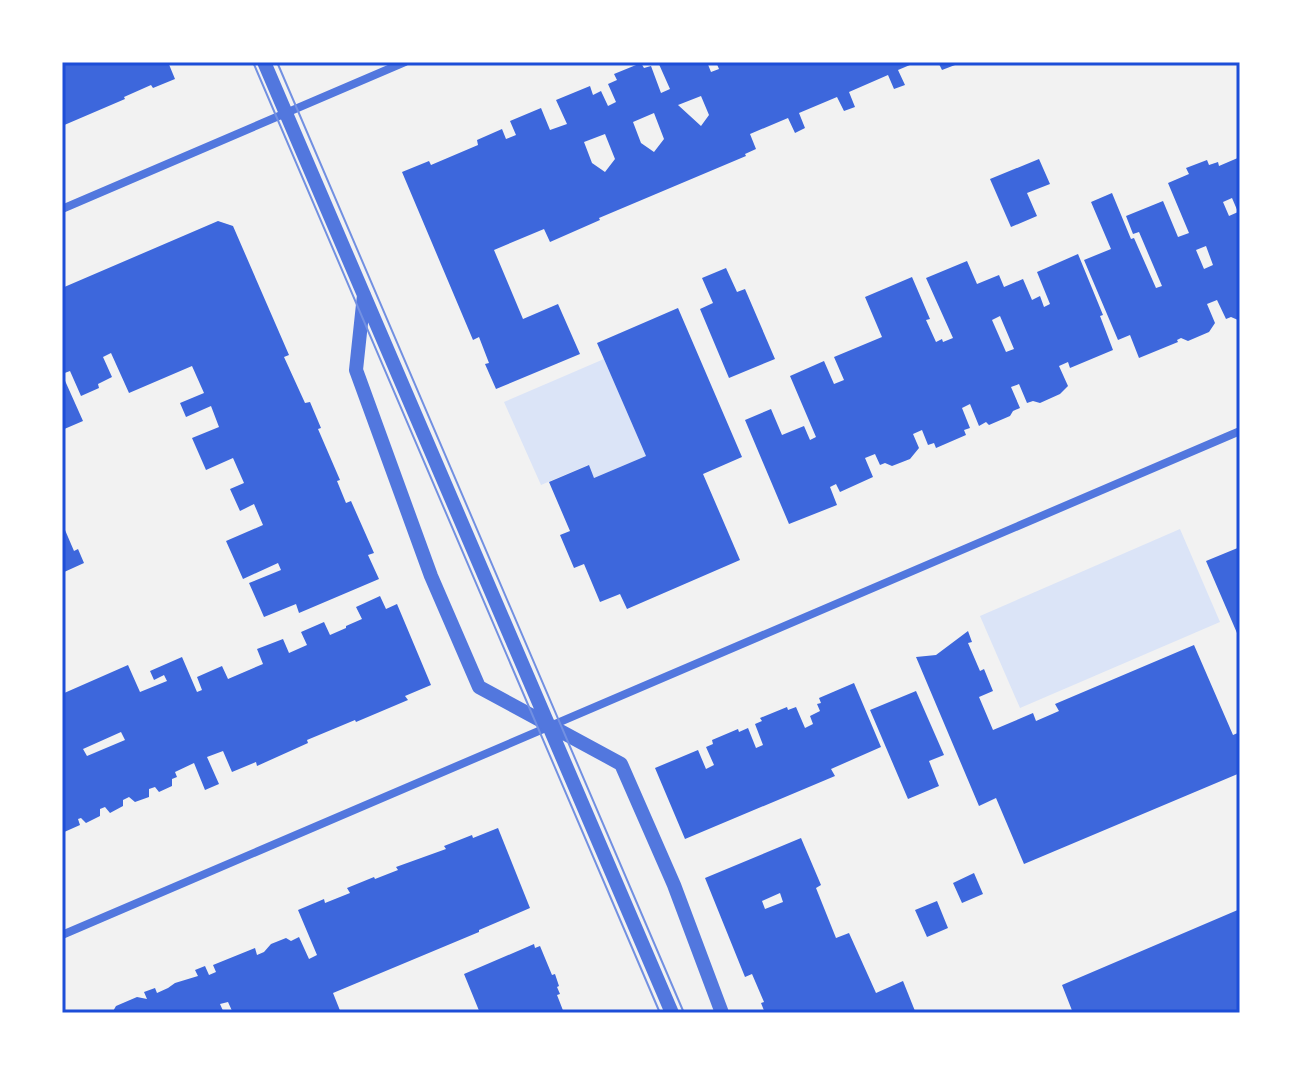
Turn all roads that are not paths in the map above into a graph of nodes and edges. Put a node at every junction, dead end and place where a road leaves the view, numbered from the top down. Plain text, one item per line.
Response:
1 (264, 62) edge
2 (405, 62) edge
3 (286, 113) junction
4 (62, 209) edge
5 (364, 295) junction
6 (1240, 431) edge
7 (549, 726) junction
8 (62, 935) edge
9 (672, 1013) edge
10 (722, 1013) edge

1 - 3 street
2 - 3 street
3 - 4 street
3 - 5 street
5 - 7 street
5 - 7 street
6 - 7 street
7 - 8 street
7 - 9 street
7 - 10 street

